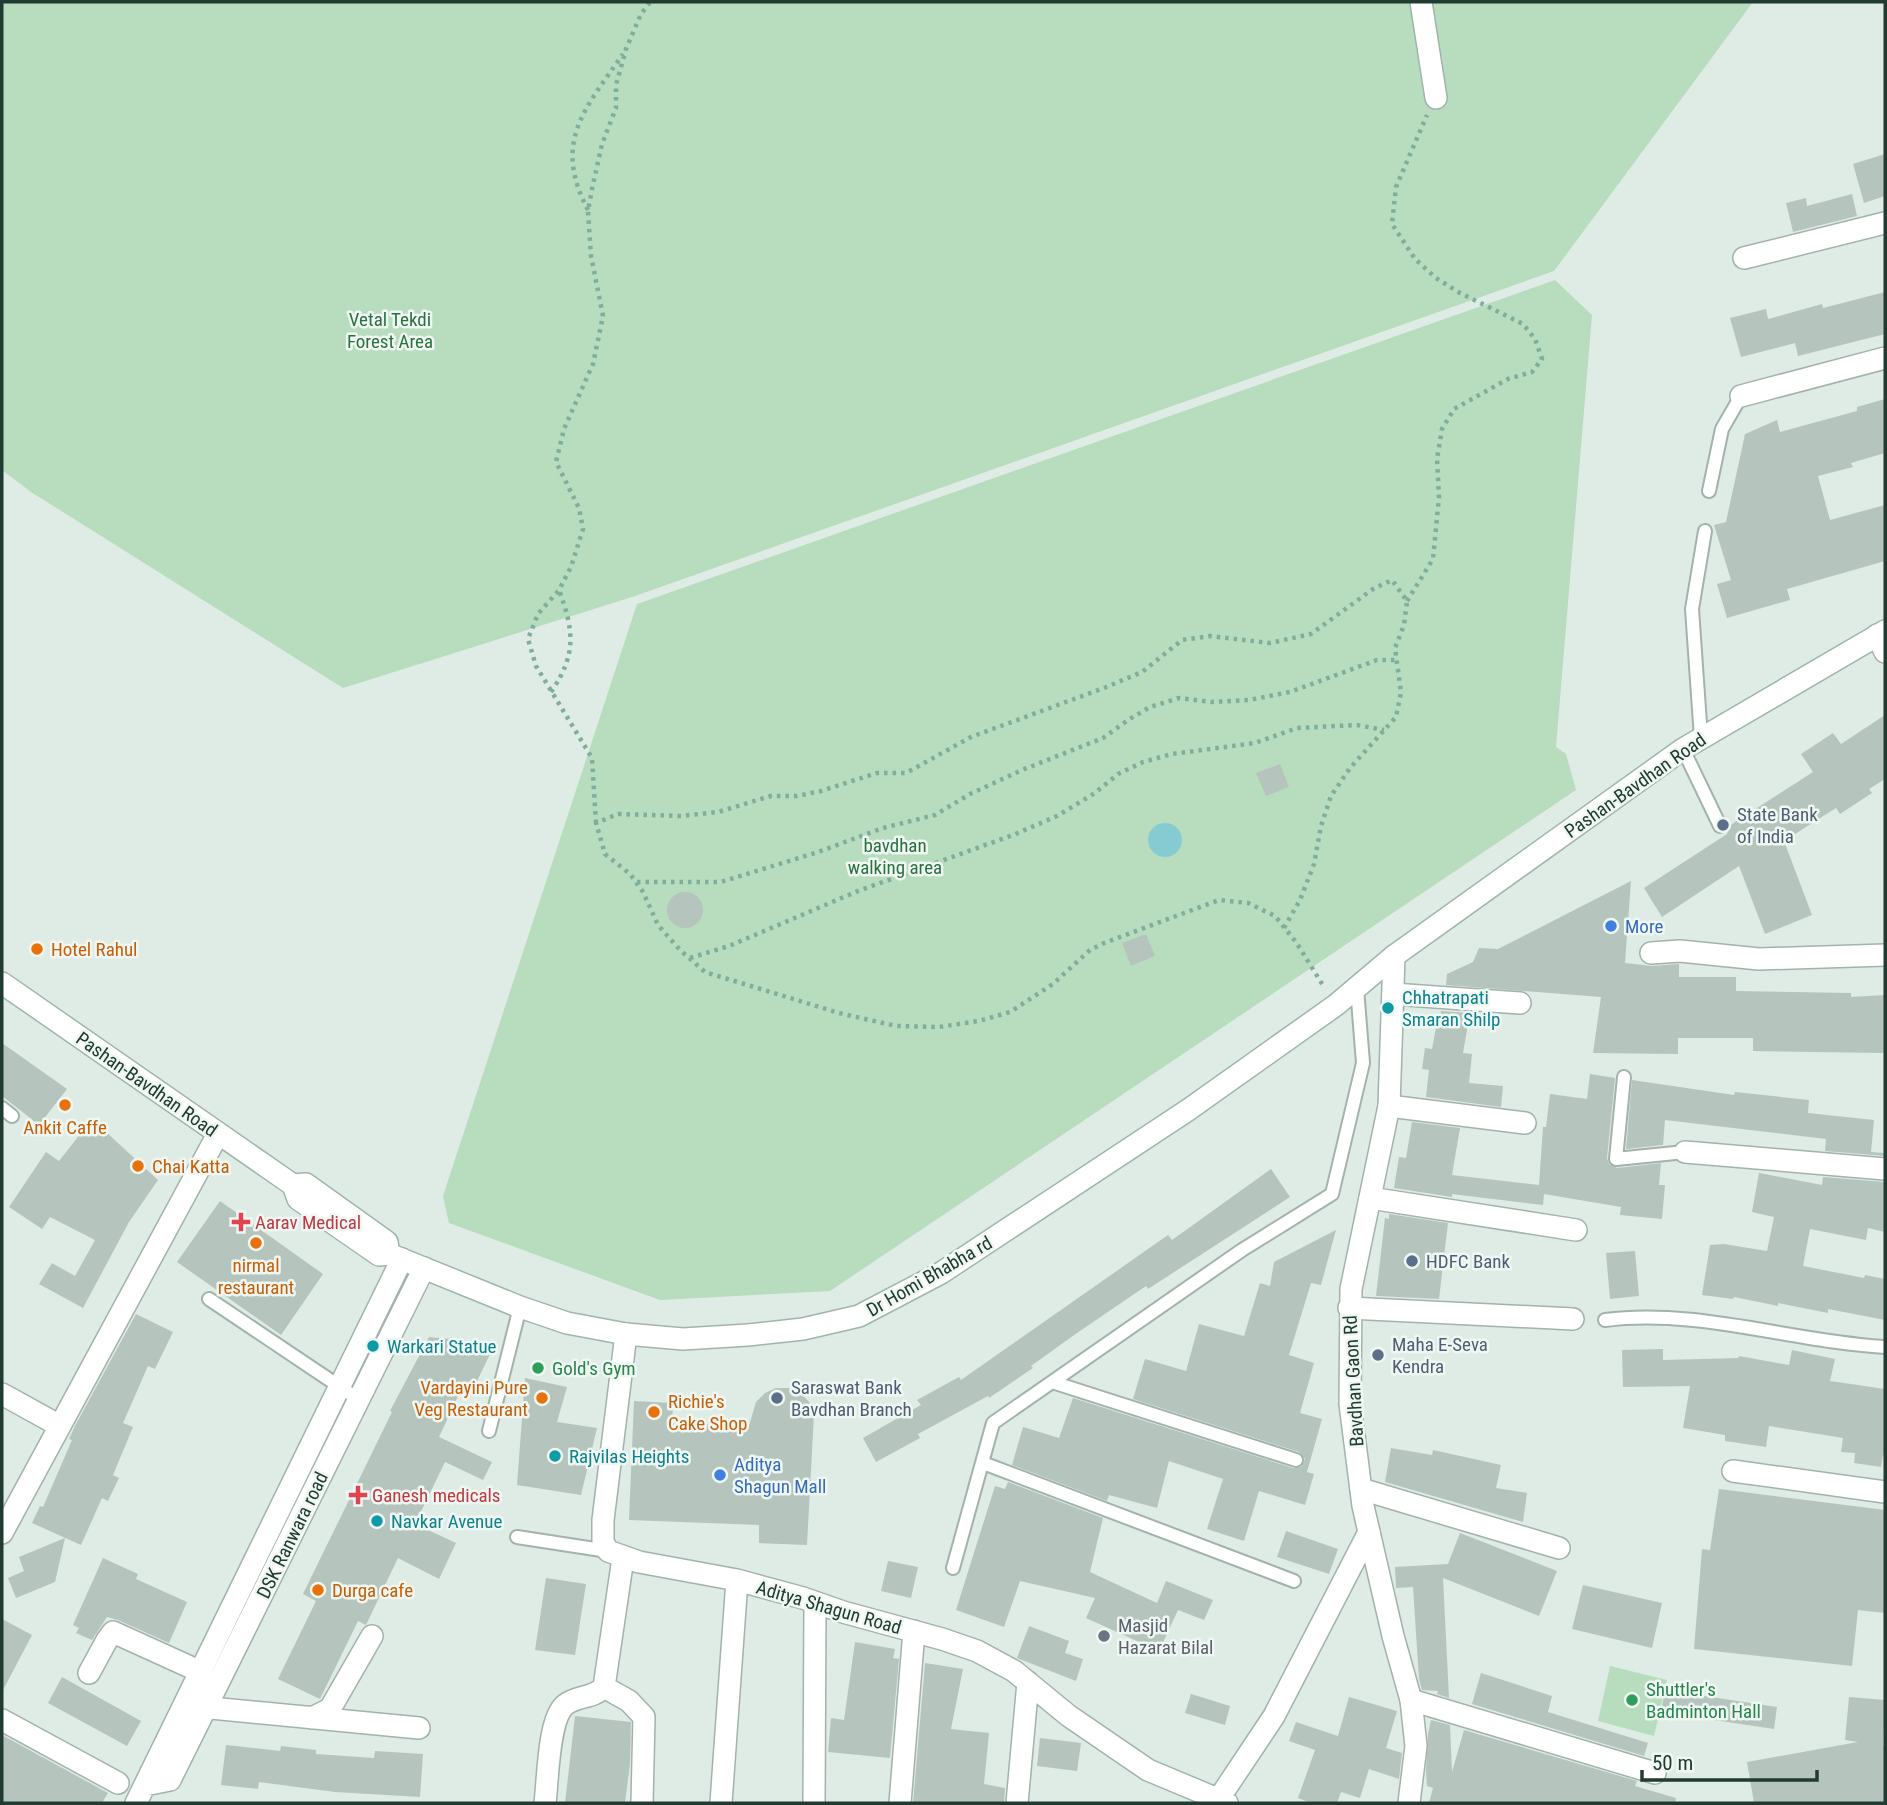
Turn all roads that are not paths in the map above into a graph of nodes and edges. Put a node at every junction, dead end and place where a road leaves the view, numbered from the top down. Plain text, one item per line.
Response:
1 (1421, 2) edge
2 (1436, 97) road end
3 (1885, 223) edge
4 (1744, 258) dead end
5 (1885, 358) edge
6 (1741, 396) joint
7 (1709, 491) dead end
8 (1705, 531) dead end
9 (1882, 639) edge
10 (1692, 744) junction
11 (1720, 826) dead end
12 (1651, 953) dead end
13 (1885, 955) edge
14 (1394, 956) junction
15 (2, 983) edge
16 (1357, 988) junction
17 (1393, 994) junction
18 (1520, 1003) dead end
19 (1624, 1077) dead end
20 (1389, 1106) junction
21 (1525, 1124) dead end
22 (218, 1135) junction
23 (1685, 1152) joint
24 (1885, 1169) edge
25 (1370, 1198) junction
26 (1576, 1230) dead end
27 (396, 1257) junction
28 (424, 1268) junction
29 (209, 1299) dead end
30 (520, 1307) junction
31 (1349, 1308) junction
32 (1573, 1319) dead end
33 (1605, 1320) dead end
34 (378, 1334) junction
35 (626, 1334) junction
36 (1885, 1347) edge
37 (1052, 1382) junction
38 (340, 1388) junction
39 (2, 1394) edge
40 (358, 1399) junction
41 (60, 1426) junction
42 (489, 1431) dead end
43 (1296, 1460) dead end
44 (983, 1463) junction
45 (1733, 1471) dead end
46 (1361, 1489) junction
47 (1885, 1492) edge
48 (1369, 1532) junction
49 (2, 1533) edge
50 (517, 1537) dead end
51 (1559, 1548) dead end
52 (615, 1554) junction
53 (953, 1568) dead end
54 (737, 1580) junction
55 (1294, 1581) dead end
56 (815, 1603) junction
57 (914, 1631) junction
58 (372, 1636) dead end
59 (221, 1654) junction
60 (201, 1672) junction
61 (89, 1674) dead end
62 (1028, 1682) junction
63 (604, 1687) junction
64 (1411, 1700) junction
65 (195, 1707) junction
66 (313, 1718) junction
67 (2, 1720) edge
68 (418, 1728) dead end
69 (1655, 1773) dead end
70 (118, 1783) dead end
71 (141, 1794) edge
72 (1220, 1802) edge
73 (545, 1803) edge
74 (642, 1803) edge
75 (721, 1803) edge
76 (814, 1803) edge
77 (900, 1803) edge
78 (1017, 1803) edge
79 (1409, 1803) edge

1 - 2 street
3 - 4 street
5 - 6 street
6 - 7 lane
8 - 10 lane
9 - 10 street, Pashan-Bavdhan Road
10 - 11 lane
10 - 14 street, Pashan-Bavdhan Road
12 - 13 street
14 - 16 street, Dr Homi Bhabha rd
14 - 17 street, Bavdhan Gaon Rd
15 - 22 street, Pashan-Bavdhan Road
16 - 35 street, Dr Homi Bhabha rd
16 - 37 lane
17 - 18 street
17 - 20 street, Bavdhan Gaon Rd
19 - 23 lane
20 - 21 street
20 - 25 street, Bavdhan Gaon Rd
22 - 27 street, Pashan-Bavdhan Road
22 - 41 street
23 - 24 street
25 - 26 street
25 - 31 street, Bavdhan Gaon Rd
27 - 28 street, Dr Homi Bhabha rd
27 - 34 street, DSK Ranwara road
28 - 30 street, Dr Homi Bhabha rd
28 - 34 street, DSK Ranwara road
29 - 38 lane
30 - 35 street, Dr Homi Bhabha rd
30 - 42 lane
31 - 32 street
31 - 46 street, Bavdhan Gaon Rd
33 - 36 lane
34 - 38 street, DSK Ranwara road
34 - 40 street, DSK Ranwara road
35 - 52 street
37 - 43 lane
37 - 44 lane
38 - 40 lane
38 - 59 street, DSK Ranwara road
39 - 41 street
40 - 59 street, DSK Ranwara road
41 - 49 street
44 - 53 lane
44 - 55 lane
45 - 47 street
46 - 48 street, Bavdhan Gaon Rd
46 - 51 street
48 - 64 street, Bavdhan Gaon Rd
48 - 72 street
50 - 52 lane
52 - 54 street, Aditya Shagun Road
52 - 63 street
54 - 56 street, Aditya Shagun Road
54 - 75 street
56 - 57 street, Aditya Shagun Road
56 - 76 street
57 - 62 street, Aditya Shagun Road
57 - 77 street
58 - 66 street
59 - 60 street, DSK Ranwara road
59 - 65 street, DSK Ranwara road
60 - 61 street
60 - 65 street, DSK Ranwara road
62 - 72 street, Aditya Shagun Road
62 - 78 street
63 - 73 street
63 - 74 street
64 - 69 street
64 - 79 street, Bavdhan Gaon Rd
65 - 66 street
65 - 71 street, DSK Ranwara road
66 - 68 street
67 - 70 street

